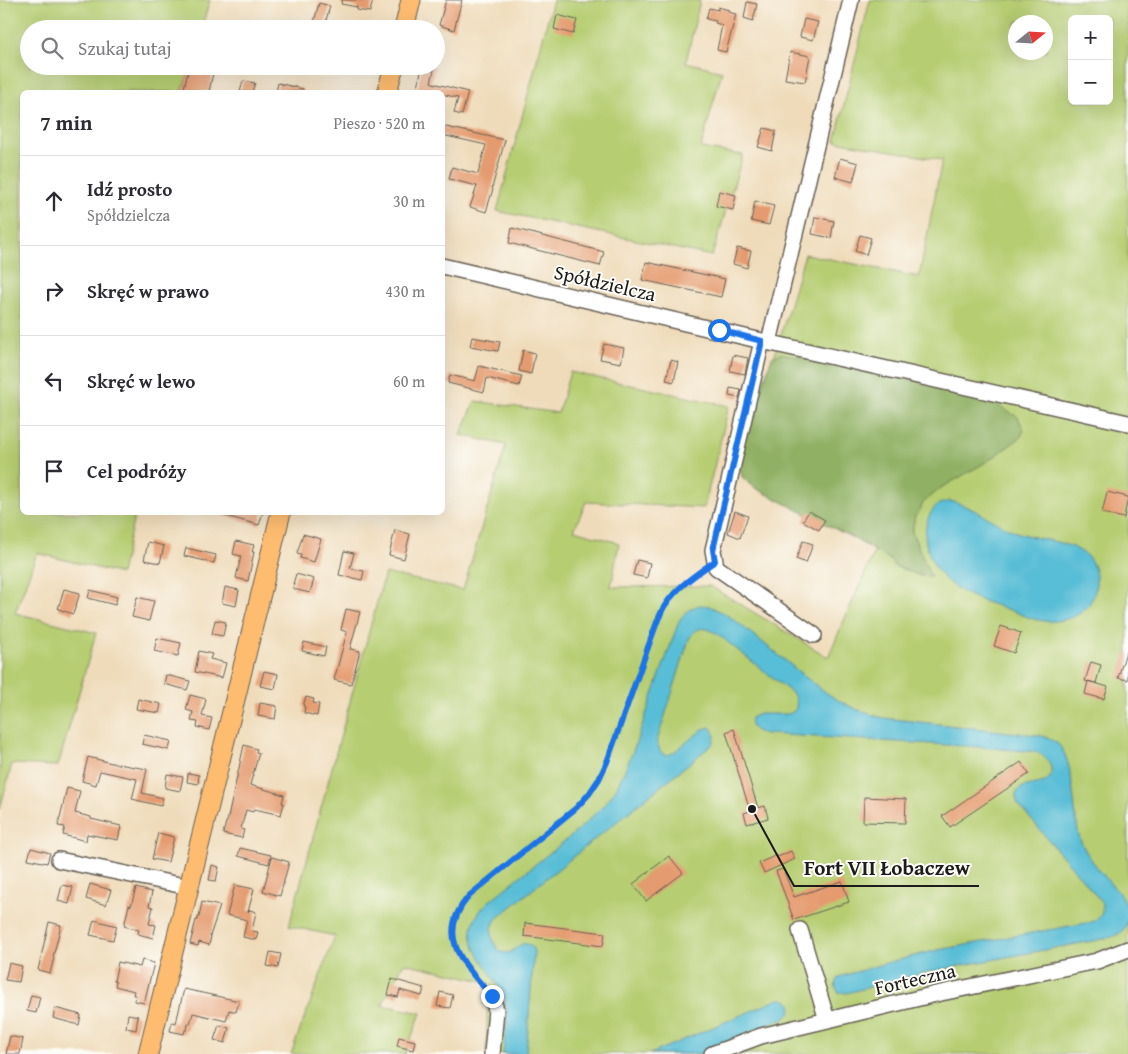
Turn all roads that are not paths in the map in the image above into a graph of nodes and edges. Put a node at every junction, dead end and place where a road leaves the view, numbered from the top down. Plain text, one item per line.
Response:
1 (411, 0) edge
2 (851, 0) edge
3 (406, 20) edge
4 (392, 75) edge
5 (388, 90) edge
6 (445, 267) edge
7 (763, 341) junction
8 (1128, 423) edge
9 (280, 515) edge
10 (814, 635) dead end
11 (59, 860) dead end
12 (189, 887) junction
13 (800, 930) dead end
14 (1128, 948) edge
15 (492, 996) road end
16 (827, 1020) junction
17 (148, 1054) edge
18 (492, 1054) edge
19 (712, 1054) edge

1 - 3 main road
2 - 7 street
4 - 5 main road
6 - 7 street, Spółdzielcza
7 - 8 street, Spółdzielcza
7 - 10 street
9 - 12 main road
11 - 12 street
12 - 17 main road
13 - 16 street
14 - 16 street, Forteczna
15 - 18 street
16 - 19 street, Forteczna

